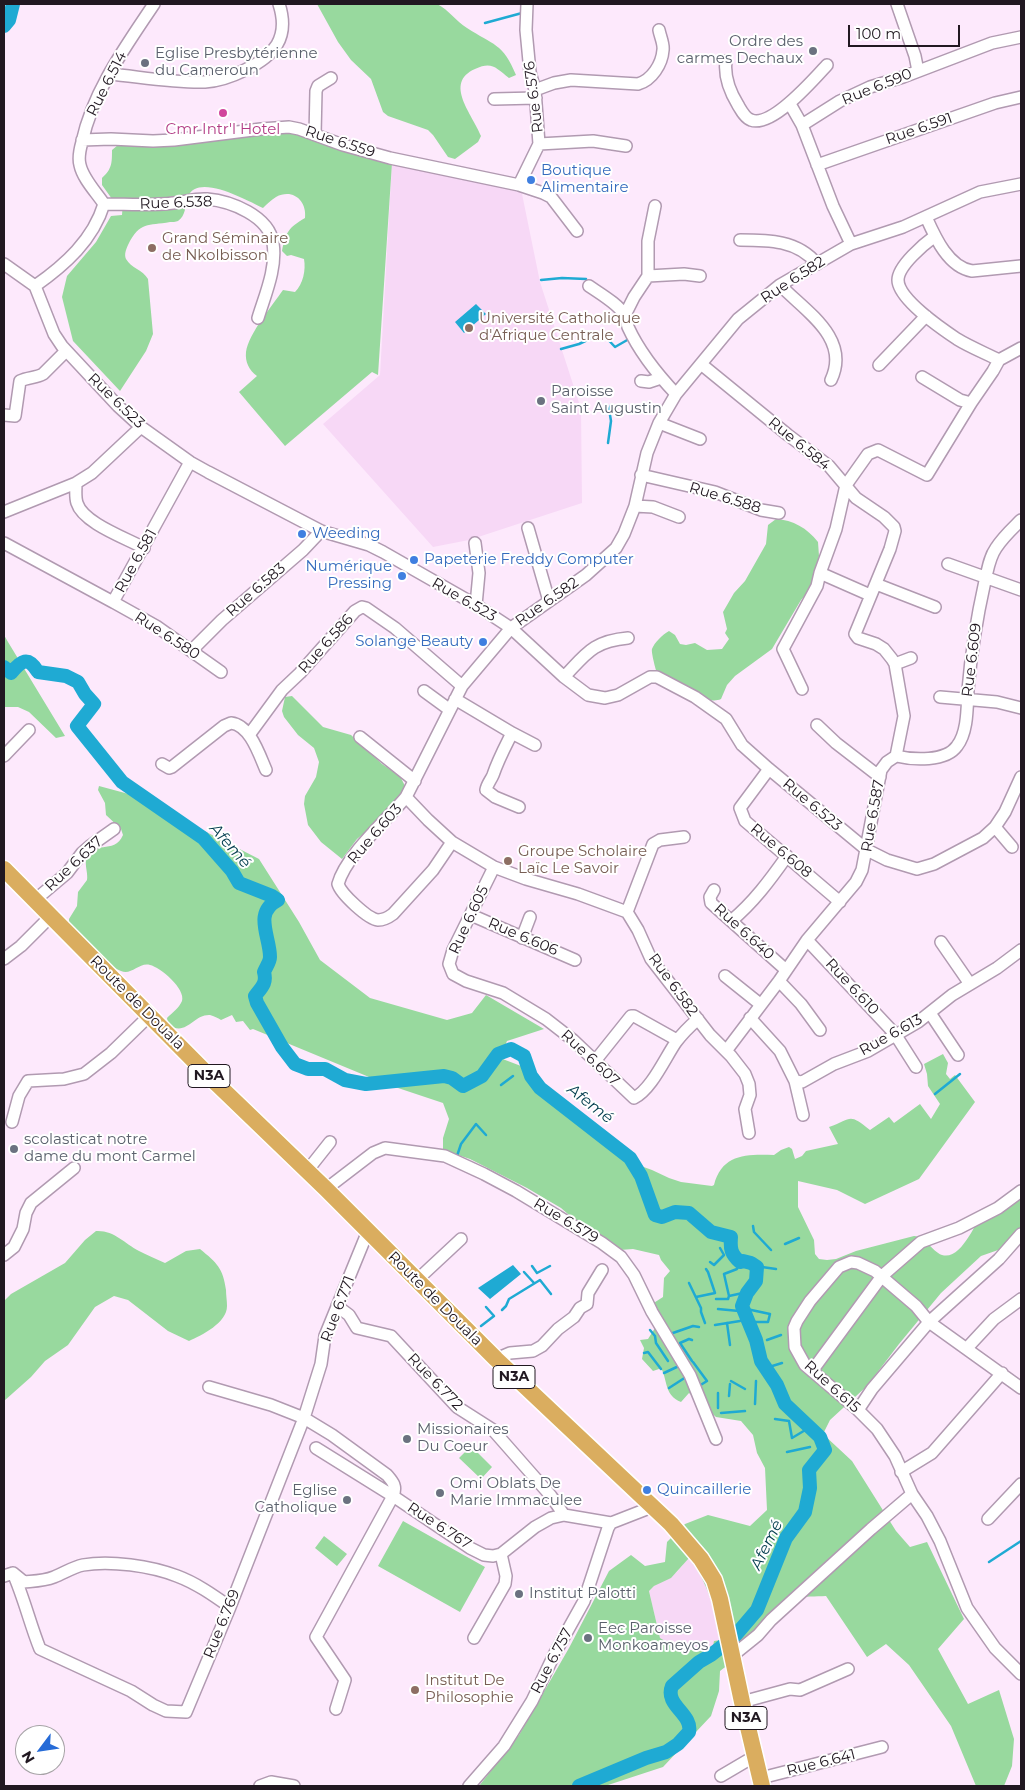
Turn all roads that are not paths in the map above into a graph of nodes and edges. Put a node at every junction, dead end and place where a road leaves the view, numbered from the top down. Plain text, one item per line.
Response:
1 (154, 4) edge
2 (279, 4) edge
3 (527, 4) edge
4 (897, 4) edge
5 (659, 30) dead end
6 (1021, 37) edge
7 (726, 61) dead end
8 (827, 65) dead end
9 (918, 71) junction
10 (110, 74) junction
11 (331, 78) dead end
12 (535, 94) junction
13 (1021, 97) edge
14 (494, 99) dead end
15 (790, 104) junction
16 (802, 125) junction
17 (315, 135) junction
18 (82, 140) junction
19 (539, 144) junction
20 (626, 146) dead end
21 (817, 165) junction
22 (1021, 184) edge
23 (519, 185) junction
24 (104, 204) junction
25 (655, 206) dead end
26 (926, 217) junction
27 (577, 231) dead end
28 (935, 236) junction
29 (740, 240) dead end
30 (851, 244) junction
31 (4, 264) edge
32 (817, 264) junction
33 (1021, 266) edge
34 (648, 276) junction
35 (700, 276) dead end
36 (780, 285) junction
37 (35, 286) junction
38 (590, 286) dead end
39 (625, 315) junction
40 (926, 316) junction
41 (258, 318) dead end
42 (1021, 348) edge
43 (66, 351) junction
44 (999, 360) junction
45 (700, 364) junction
46 (879, 365) dead end
47 (922, 377) dead end
48 (661, 378) junction
49 (831, 380) dead end
50 (641, 382) dead end
51 (676, 394) junction
52 (971, 403) junction
53 (4, 415) edge
54 (660, 423) junction
55 (141, 427) junction
56 (700, 439) dead end
57 (190, 462) junction
58 (641, 475) junction
59 (76, 484) junction
60 (846, 485) junction
61 (635, 506) junction
62 (4, 512) edge
63 (779, 513) dead end
64 (679, 517) dead end
65 (1021, 520) edge
66 (528, 528) dead end
67 (321, 531) junction
68 (4, 543) edge
69 (475, 543) dead end
70 (144, 548) junction
71 (948, 564) dead end
72 (820, 574) junction
73 (986, 578) junction
74 (876, 584) junction
75 (1021, 590) edge
76 (870, 595) junction
77 (549, 601) junction
78 (113, 602) junction
79 (476, 605) junction
80 (935, 607) dead end
81 (510, 628) junction
82 (628, 638) dead end
83 (192, 650) junction
84 (911, 658) dead end
85 (895, 664) junction
86 (220, 672) dead end
87 (564, 677) junction
88 (462, 686) junction
89 (802, 689) dead end
90 (424, 690) dead end
91 (940, 697) dead end
92 (455, 698) junction
93 (968, 700) junction
94 (1021, 708) edge
95 (450, 710) junction
96 (817, 725) dead end
97 (29, 730) dead end
98 (512, 733) junction
99 (249, 735) junction
100 (360, 737) dead end
101 (535, 745) dead end
102 (4, 756) edge
103 (896, 756) junction
104 (162, 764) dead end
105 (769, 769) junction
106 (266, 770) dead end
107 (880, 777) junction
108 (1021, 777) edge
109 (415, 781) junction
110 (406, 798) junction
111 (519, 807) dead end
112 (995, 827) junction
113 (114, 829) dead end
114 (684, 837) dead end
115 (452, 842) junction
116 (1012, 847) dead end
117 (868, 850) junction
118 (787, 856) junction
119 (494, 867) junction
120 (4, 869) edge
121 (714, 890) dead end
122 (35, 900) junction
123 (840, 902) junction
124 (627, 912) junction
125 (471, 915) junction
126 (50, 917) junction
127 (530, 918) dead end
128 (731, 921) junction
129 (522, 938) junction
130 (807, 940) junction
131 (941, 942) dead end
132 (1021, 950) edge
133 (4, 959) edge
134 (575, 960) dead end
135 (786, 970) junction
136 (453, 974) joint
137 (725, 976) dead end
138 (779, 981) junction
139 (970, 984) junction
140 (760, 1004) junction
141 (930, 1013) junction
142 (149, 1016) junction
143 (750, 1018) junction
144 (698, 1019) junction
145 (820, 1030) dead end
146 (895, 1034) junction
147 (677, 1040) junction
148 (726, 1051) junction
149 (958, 1055) dead end
150 (595, 1061) junction
151 (916, 1067) dead end
152 (796, 1081) junction
153 (803, 1116) dead end
154 (12, 1122) dead end
155 (749, 1133) dead end
156 (330, 1142) dead end
157 (74, 1168) dead end
158 (306, 1171) junction
159 (326, 1189) junction
160 (1021, 1191) edge
161 (368, 1231) junction
162 (1021, 1234) edge
163 (461, 1239) dead end
164 (4, 1255) edge
165 (602, 1270) dead end
166 (882, 1276) junction
167 (418, 1280) junction
168 (1021, 1300) edge
169 (337, 1306) junction
170 (929, 1322) junction
171 (967, 1348) junction
172 (496, 1359) junction
173 (812, 1372) junction
174 (1002, 1373) junction
175 (209, 1388) dead end
176 (1021, 1388) edge
177 (858, 1410) junction
178 (304, 1418) junction
179 (716, 1439) dead end
180 (316, 1448) dead end
181 (901, 1472) junction
182 (1021, 1484) edge
183 (912, 1494) junction
184 (393, 1496) junction
185 (652, 1507) junction
186 (564, 1516) junction
187 (988, 1519) dead end
188 (611, 1523) junction
189 (501, 1554) junction
190 (8, 1574) edge
191 (230, 1607) junction
192 (474, 1638) dead end
193 (730, 1647) junction
194 (848, 1669) dead end
195 (1021, 1674) edge
196 (742, 1702) junction
197 (336, 1709) dead end
198 (882, 1747) dead end
199 (755, 1756) junction
200 (721, 1776) dead end
201 (761, 1782) edge
202 (260, 1786) edge
203 (294, 1786) edge
204 (470, 1786) edge

1 - 10 street, Rue 6.514
2 - 10 street
3 - 12 street, Rue 6.576
4 - 9 street
5 - 12 street
6 - 9 street, Rue 6.590
7 - 15 street
8 - 15 street
9 - 16 street, Rue 6.590
10 - 18 street, Rue 6.514
11 - 17 street
12 - 14 street
12 - 19 street, Rue 6.576
13 - 21 street, Rue 6.591
15 - 16 street
16 - 21 street
17 - 18 street, Rue 6.559
17 - 23 street, Rue 6.559
18 - 24 street, Rue 6.514
19 - 20 street
19 - 23 street, Rue 6.576
21 - 30 street
22 - 26 street, Rue 6.582
23 - 27 street, Rue 6.559
24 - 37 street
24 - 41 street, Rue 6.538
25 - 34 street
26 - 28 street
26 - 30 street, Rue 6.582
28 - 33 street
28 - 40 street
29 - 32 street
30 - 32 street, Rue 6.582
31 - 37 street
32 - 36 street, Rue 6.582
34 - 35 street
34 - 39 street
36 - 45 street, Rue 6.582
36 - 49 street
37 - 43 street, Rue 6.523
38 - 39 street
39 - 48 street
40 - 44 street
40 - 46 street
42 - 44 street
43 - 53 street
43 - 55 street, Rue 6.523
44 - 52 street
45 - 51 street, Rue 6.582
45 - 60 street, Rue 6.584
47 - 52 street
48 - 50 street
48 - 51 street
51 - 54 street, Rue 6.582
52 - 60 street
54 - 56 street
54 - 58 street, Rue 6.582
55 - 57 street, Rue 6.523
55 - 59 street
57 - 67 street, Rue 6.523
57 - 70 street, Rue 6.581
58 - 61 street, Rue 6.582
58 - 63 street, Rue 6.588
59 - 62 street
59 - 70 street
60 - 72 street
60 - 74 street, Rue 6.584
61 - 64 street
61 - 77 street, Rue 6.582
65 - 73 street, Rue 6.609
66 - 77 street
67 - 79 street, Rue 6.523
67 - 83 street, Rue 6.583
68 - 78 street, Rue 6.581
69 - 79 street
70 - 78 street, Rue 6.581
71 - 73 street
72 - 76 street
72 - 89 street
73 - 75 street
73 - 93 street, Rue 6.609
74 - 76 street
74 - 80 street
76 - 85 street
77 - 81 street, Rue 6.582
78 - 83 street, Rue 6.580
79 - 81 street, Rue 6.523
81 - 87 street, Rue 6.523
81 - 88 street, Rue 6.582
82 - 87 street
83 - 86 street, Rue 6.580
84 - 85 street
85 - 103 street, Rue 6.587
87 - 105 street, Rue 6.523
88 - 92 street, Rue 6.582
88 - 99 street, Rue 6.586
90 - 95 street
91 - 93 street
92 - 95 street, Rue 6.582
92 - 98 street
93 - 94 street
93 - 103 street, Rue 6.609
95 - 109 street, Rue 6.582
96 - 107 street
97 - 102 street
98 - 101 street
98 - 111 street
99 - 104 street
99 - 106 street
100 - 109 street
103 - 107 street, Rue 6.587
105 - 117 street, Rue 6.523
105 - 118 street, Rue 6.608
107 - 117 street, Rue 6.587
108 - 112 street
109 - 110 street, Rue 6.582
110 - 115 street
110 - 115 street, Rue 6.603
112 - 116 street
112 - 117 street, Rue 6.523
113 - 122 street, Rue 6.637
114 - 124 street
115 - 119 street
117 - 123 street, Rue 6.587
118 - 123 street, Rue 6.608
118 - 128 street
119 - 124 street
119 - 125 street, Rue 6.605
120 - 122 highway, Route de Douala / N3A
121 - 128 street, Rue 6.640
122 - 126 highway, Route de Douala / N3A
123 - 130 street, Rue 6.587
124 - 144 street, Rue 6.582
125 - 129 street, Rue 6.606
125 - 136 street, Rue 6.605
126 - 133 street
126 - 142 highway, Route de Douala / N3A
127 - 129 street
128 - 135 street, Rue 6.640
129 - 134 street, Rue 6.606
130 - 135 street, Rue 6.587
130 - 146 street, Rue 6.610
131 - 139 street
132 - 139 street, Rue 6.613
135 - 138 street, Rue 6.587
136 - 150 street, Rue 6.607
137 - 140 street
138 - 140 street, Rue 6.587
138 - 145 street
139 - 141 street, Rue 6.613
140 - 143 street, Rue 6.587
141 - 146 street, Rue 6.613
141 - 149 street
142 - 154 street
142 - 158 highway, Route de Douala / N3A
143 - 148 street, Rue 6.587
143 - 152 street
144 - 147 street, Rue 6.607
144 - 148 street, Rue 6.582
146 - 151 street, Rue 6.610
146 - 152 street, Rue 6.613
147 - 150 street
147 - 150 street, Rue 6.607
148 - 155 street, Rue 6.582
152 - 153 street
156 - 158 street
157 - 164 street
158 - 159 highway, Route de Douala / N3A
159 - 161 highway, Route de Douala / N3A
159 - 179 street, Rue 6.579
160 - 166 street
161 - 167 highway, Route de Douala / N3A
161 - 169 street, Rue 6.771
162 - 170 street
163 - 167 street
165 - 172 street
166 - 170 street, Rue 6.615
166 - 173 street
166 - 173 street, Rue 6.615
167 - 172 highway, Route de Douala / N3A
168 - 171 street
169 - 178 street, Rue 6.771
169 - 186 street, Rue 6.772
170 - 171 street, Rue 6.615
170 - 177 street
171 - 174 street, Rue 6.615
172 - 185 highway, Route de Douala / N3A
173 - 177 street, Rue 6.615
174 - 176 street, Rue 6.615
174 - 181 street
175 - 178 street
177 - 181 street, Rue 6.615
178 - 184 street
178 - 191 street, Rue 6.769
180 - 184 street
181 - 183 street, Rue 6.615
182 - 187 street
183 - 193 street
183 - 195 street, Rue 6.615
184 - 189 street, Rue 6.767
184 - 197 street, Rue 6.767
185 - 188 street
185 - 193 highway, Route de Douala / N3A
186 - 188 street
186 - 189 street
188 - 204 street, Rue 6.757
189 - 192 street
190 - 191 street
190 - 191 street, Rue 6.769
193 - 196 highway, Route de Douala / N3A
194 - 196 street
196 - 199 highway, Route de Douala / N3A
198 - 201 street, Rue 6.641
199 - 200 street
199 - 201 highway, Route de Douala / N3A
202 - 203 street

